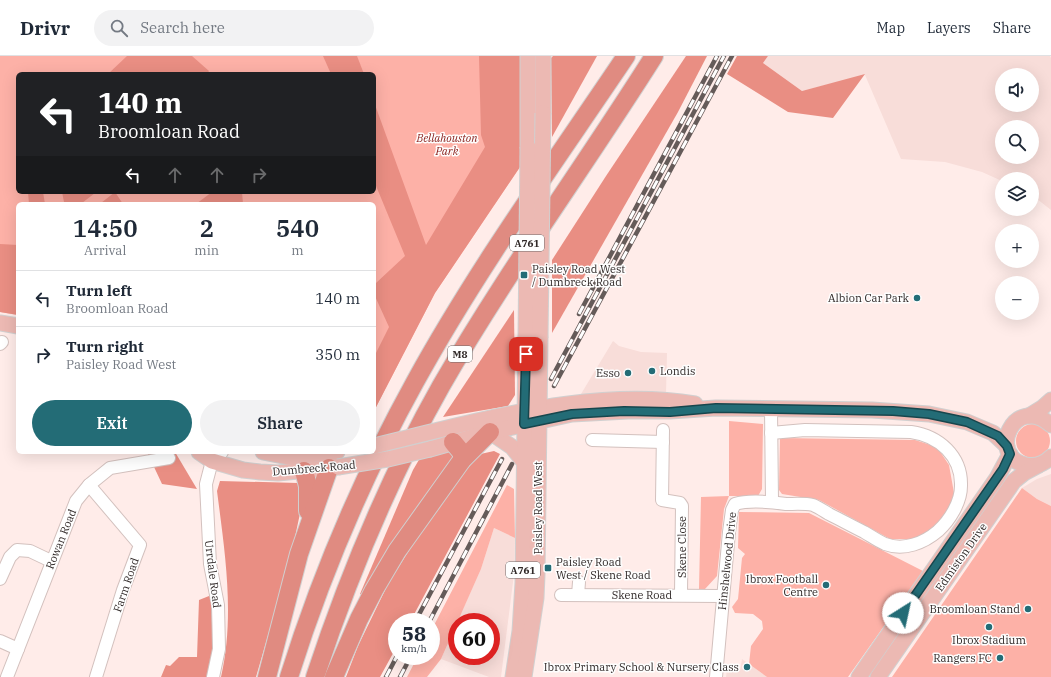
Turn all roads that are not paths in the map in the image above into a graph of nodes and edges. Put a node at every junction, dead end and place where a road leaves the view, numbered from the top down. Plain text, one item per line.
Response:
1 (528, 56) edge
2 (543, 56) edge
3 (611, 56) edge
4 (626, 56) edge
5 (654, 56) edge
6 (668, 56) edge
7 (566, 146) junction
8 (499, 291) junction
9 (0, 323) edge
10 (16, 326) edge
11 (533, 338) junction
12 (1051, 400) edge
13 (771, 409) junction
14 (540, 415) junction
15 (1029, 416) junction
16 (524, 418) junction
17 (967, 422) junction
18 (1014, 423) junction
19 (1051, 425) edge
20 (439, 430) junction
21 (490, 432) junction
22 (771, 433) junction
23 (592, 440) dead end
24 (453, 442) junction
25 (376, 446) edge
26 (1008, 450) junction
27 (206, 454) edge
28 (273, 454) edge
29 (217, 457) edge
30 (169, 458) dead end
31 (335, 460) edge
32 (462, 460) junction
33 (524, 462) junction
34 (1045, 462) edge
35 (304, 471) junction
36 (89, 485) junction
37 (772, 501) junction
38 (306, 534) junction
39 (51, 562) junction
40 (0, 579) edge
41 (578, 582) dead end
42 (578, 595) junction
43 (682, 595) junction
44 (561, 596) dead end
45 (722, 596) junction
46 (0, 641) edge
47 (18, 649) junction
48 (7, 677) edge
49 (96, 677) edge
50 (213, 677) edge
51 (267, 677) edge
52 (289, 677) edge
53 (315, 677) edge
54 (334, 677) edge
55 (513, 677) edge
56 (524, 677) edge
57 (716, 677) edge
58 (859, 677) edge
59 (878, 677) edge

1 - 11 main road, A761, bridge
2 - 11 main road, bridge
3 - 7 highway
4 - 7 highway, M8
5 - 8 highway, M8
6 - 8 highway
7 - 52 highway, M8
8 - 53 highway, M8
9 - 10 main road
11 - 14 main road, Paisley Road West / A761
11 - 16 main road, Paisley Road West / A761
12 - 15 main road
13 - 14 main road
13 - 17 main road
13 - 22 street
14 - 16 main road
14 - 56 main road, Paisley Road West / A761
15 - 18 main road
15 - 19 main road
16 - 20 main road
16 - 21 main road, Dumbreck Road
16 - 33 main road, Paisley Road West / A761
17 - 18 main road
17 - 26 main road
18 - 26 main road, Edmiston Drive
20 - 24 main road
20 - 25 main road, bridge
21 - 24 main road, Dumbreck Road
21 - 32 highway
21 - 33 main road
22 - 37 street
22 - 37 street, Hinshelwood Drive
23 - 43 street, Skene Close
24 - 31 main road, Dumbreck Road, bridge
24 - 32 highway
26 - 34 main road
26 - 58 main road, Edmiston Drive
27 - 29 main road, Dumbreck Road
28 - 31 main road, Dumbreck Road
29 - 35 main road, Dumbreck Road
29 - 50 street, Urrdale Road
30 - 36 street, Rowan Road
31 - 35 main road, Dumbreck Road
31 - 38 highway
32 - 54 highway
33 - 55 main road, Paisley Road West / A761
34 - 59 main road, Edmiston Drive
35 - 38 highway
36 - 39 street, Rowan Road
36 - 49 street, Farm Road
37 - 45 street, Hinshelwood Drive
38 - 51 highway
39 - 40 street
39 - 47 street, Rowan Road
41 - 42 street
42 - 43 street, Skene Road
42 - 44 street, Skene Road
43 - 45 street, Skene Road
45 - 57 street, Hinshelwood Drive
46 - 47 street
47 - 48 street, Rowan Road

